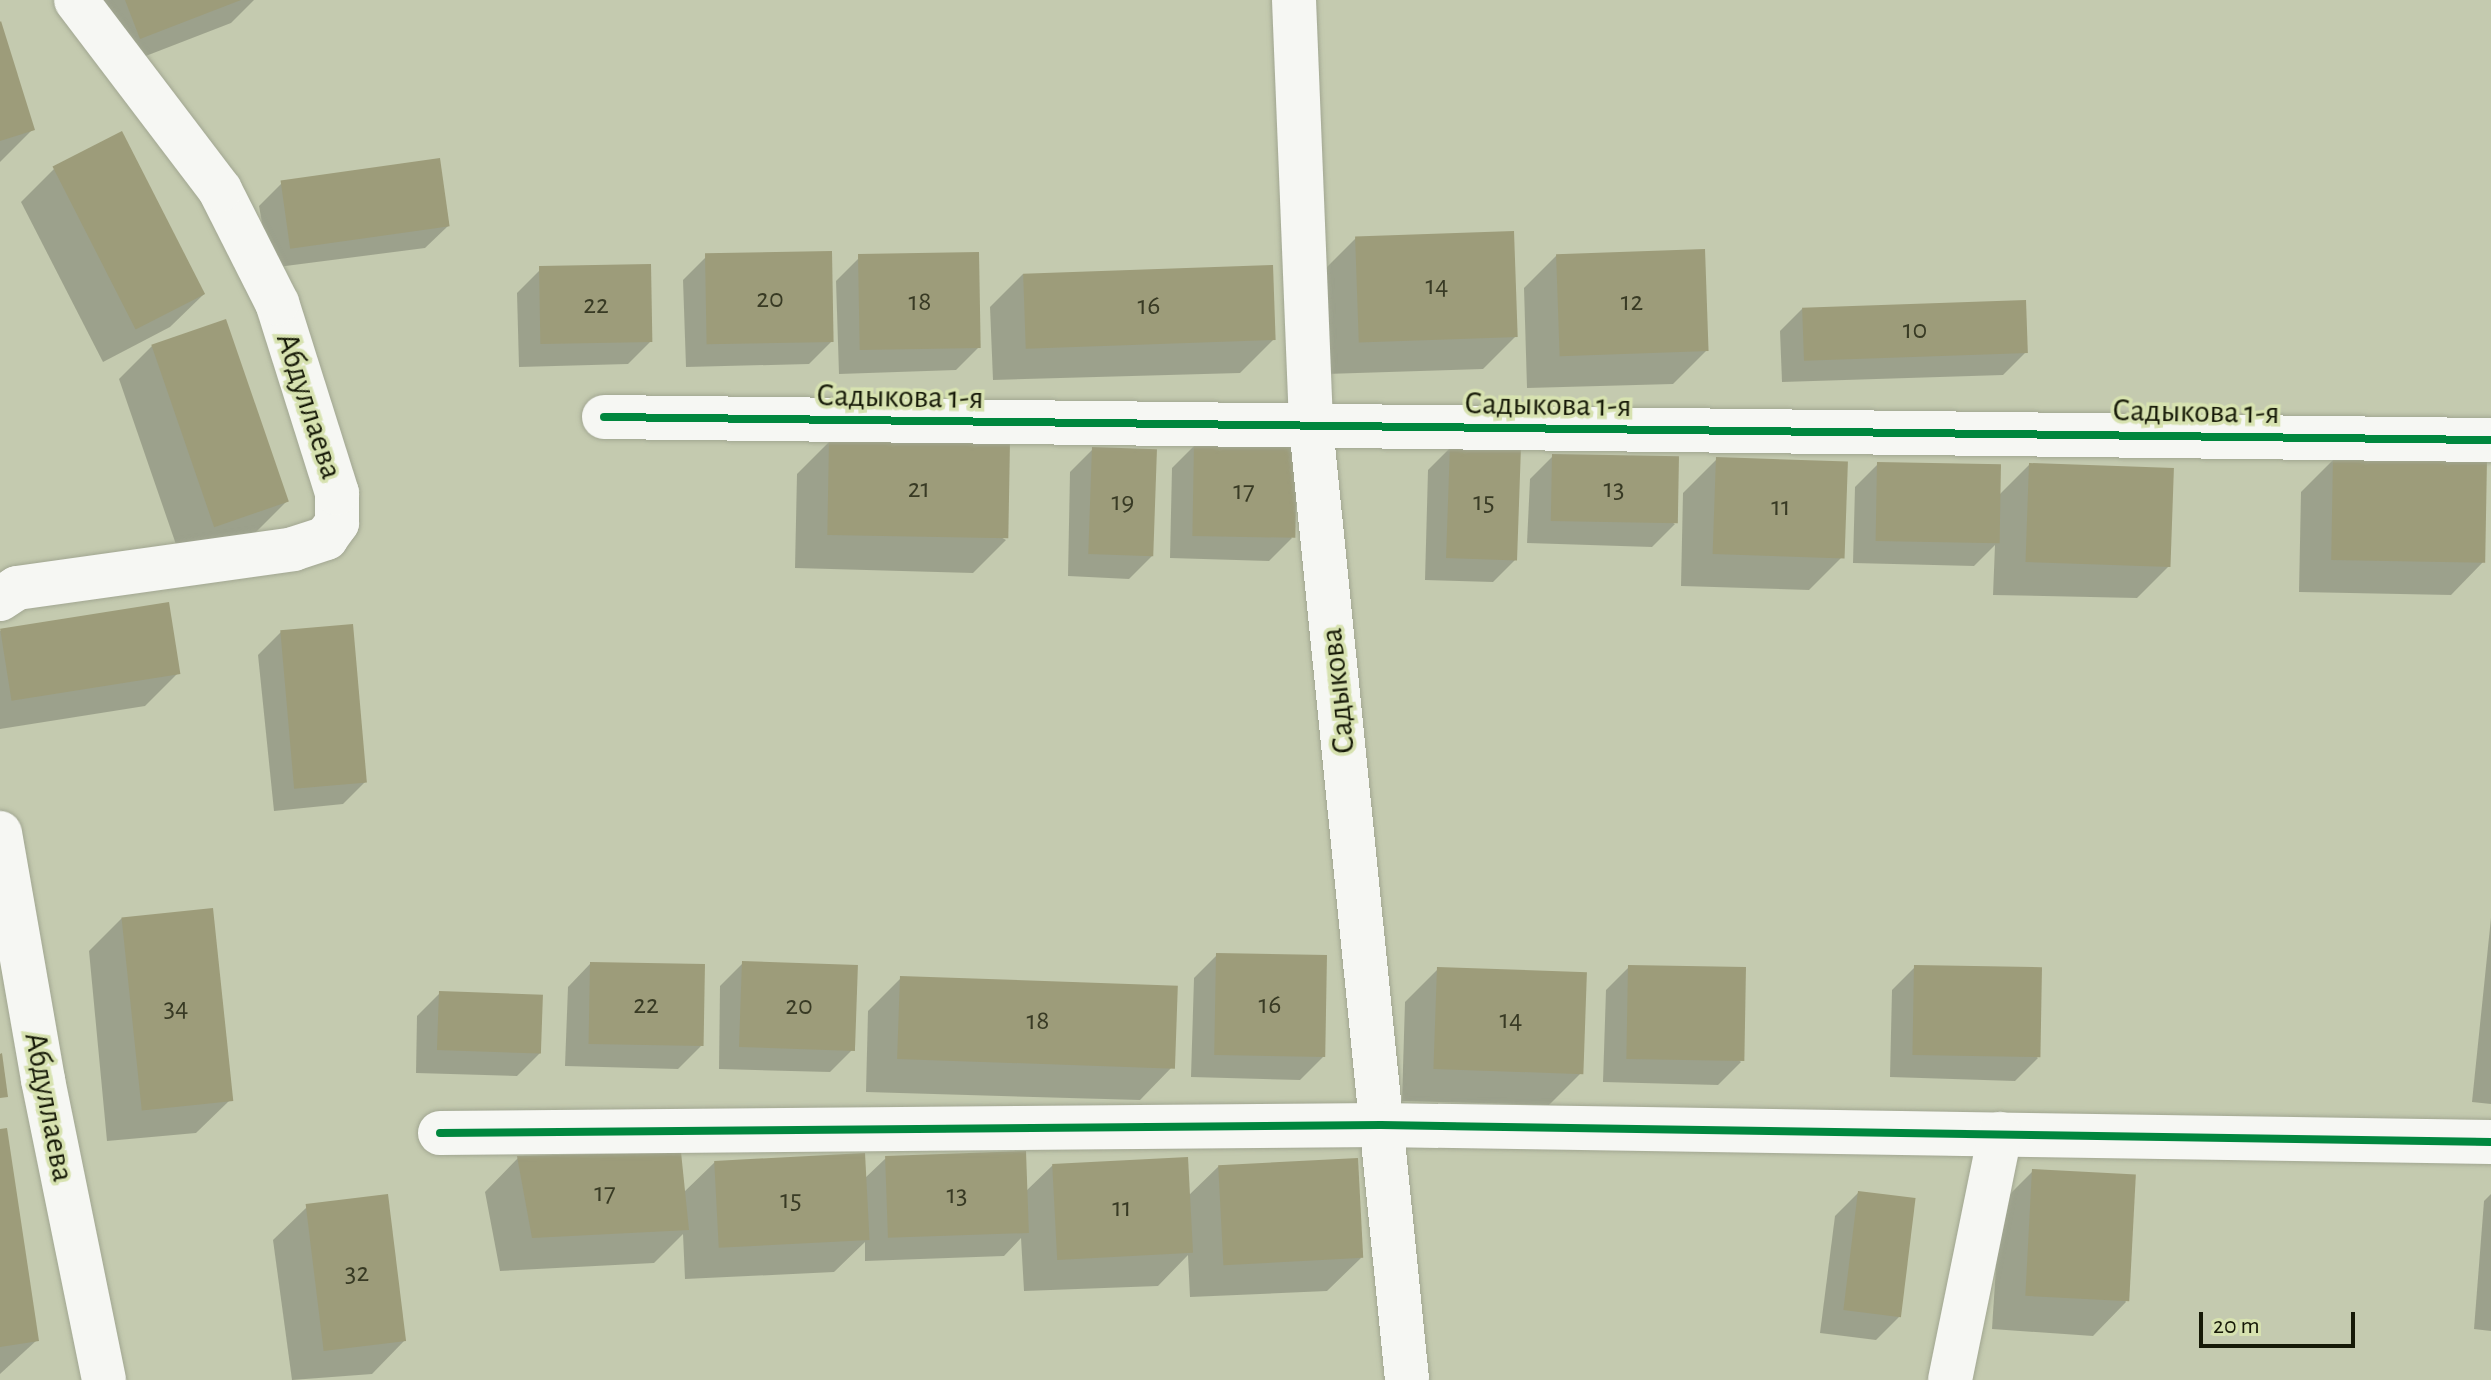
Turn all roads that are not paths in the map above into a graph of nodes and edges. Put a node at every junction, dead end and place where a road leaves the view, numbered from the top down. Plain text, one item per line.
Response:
1 (76, 0) edge
2 (1294, 0) edge
3 (604, 417) dead end
4 (1311, 426) junction
5 (2491, 440) edge
6 (0, 599) edge
7 (0, 833) edge
8 (1381, 1125) junction
9 (440, 1133) dead end
10 (2000, 1134) junction
11 (2491, 1142) edge
12 (104, 1380) edge
13 (1407, 1380) edge
14 (1950, 1380) edge

1 - 6 street, Абдуллаева
2 - 4 street, Садыкова
3 - 4 street, Садыкова 1-я
4 - 5 street, Садыкова 1-я
4 - 8 street, Садыкова
7 - 12 street, Абдуллаева
8 - 9 street
8 - 10 street
8 - 13 street, Садыкова
10 - 11 street
10 - 14 street

